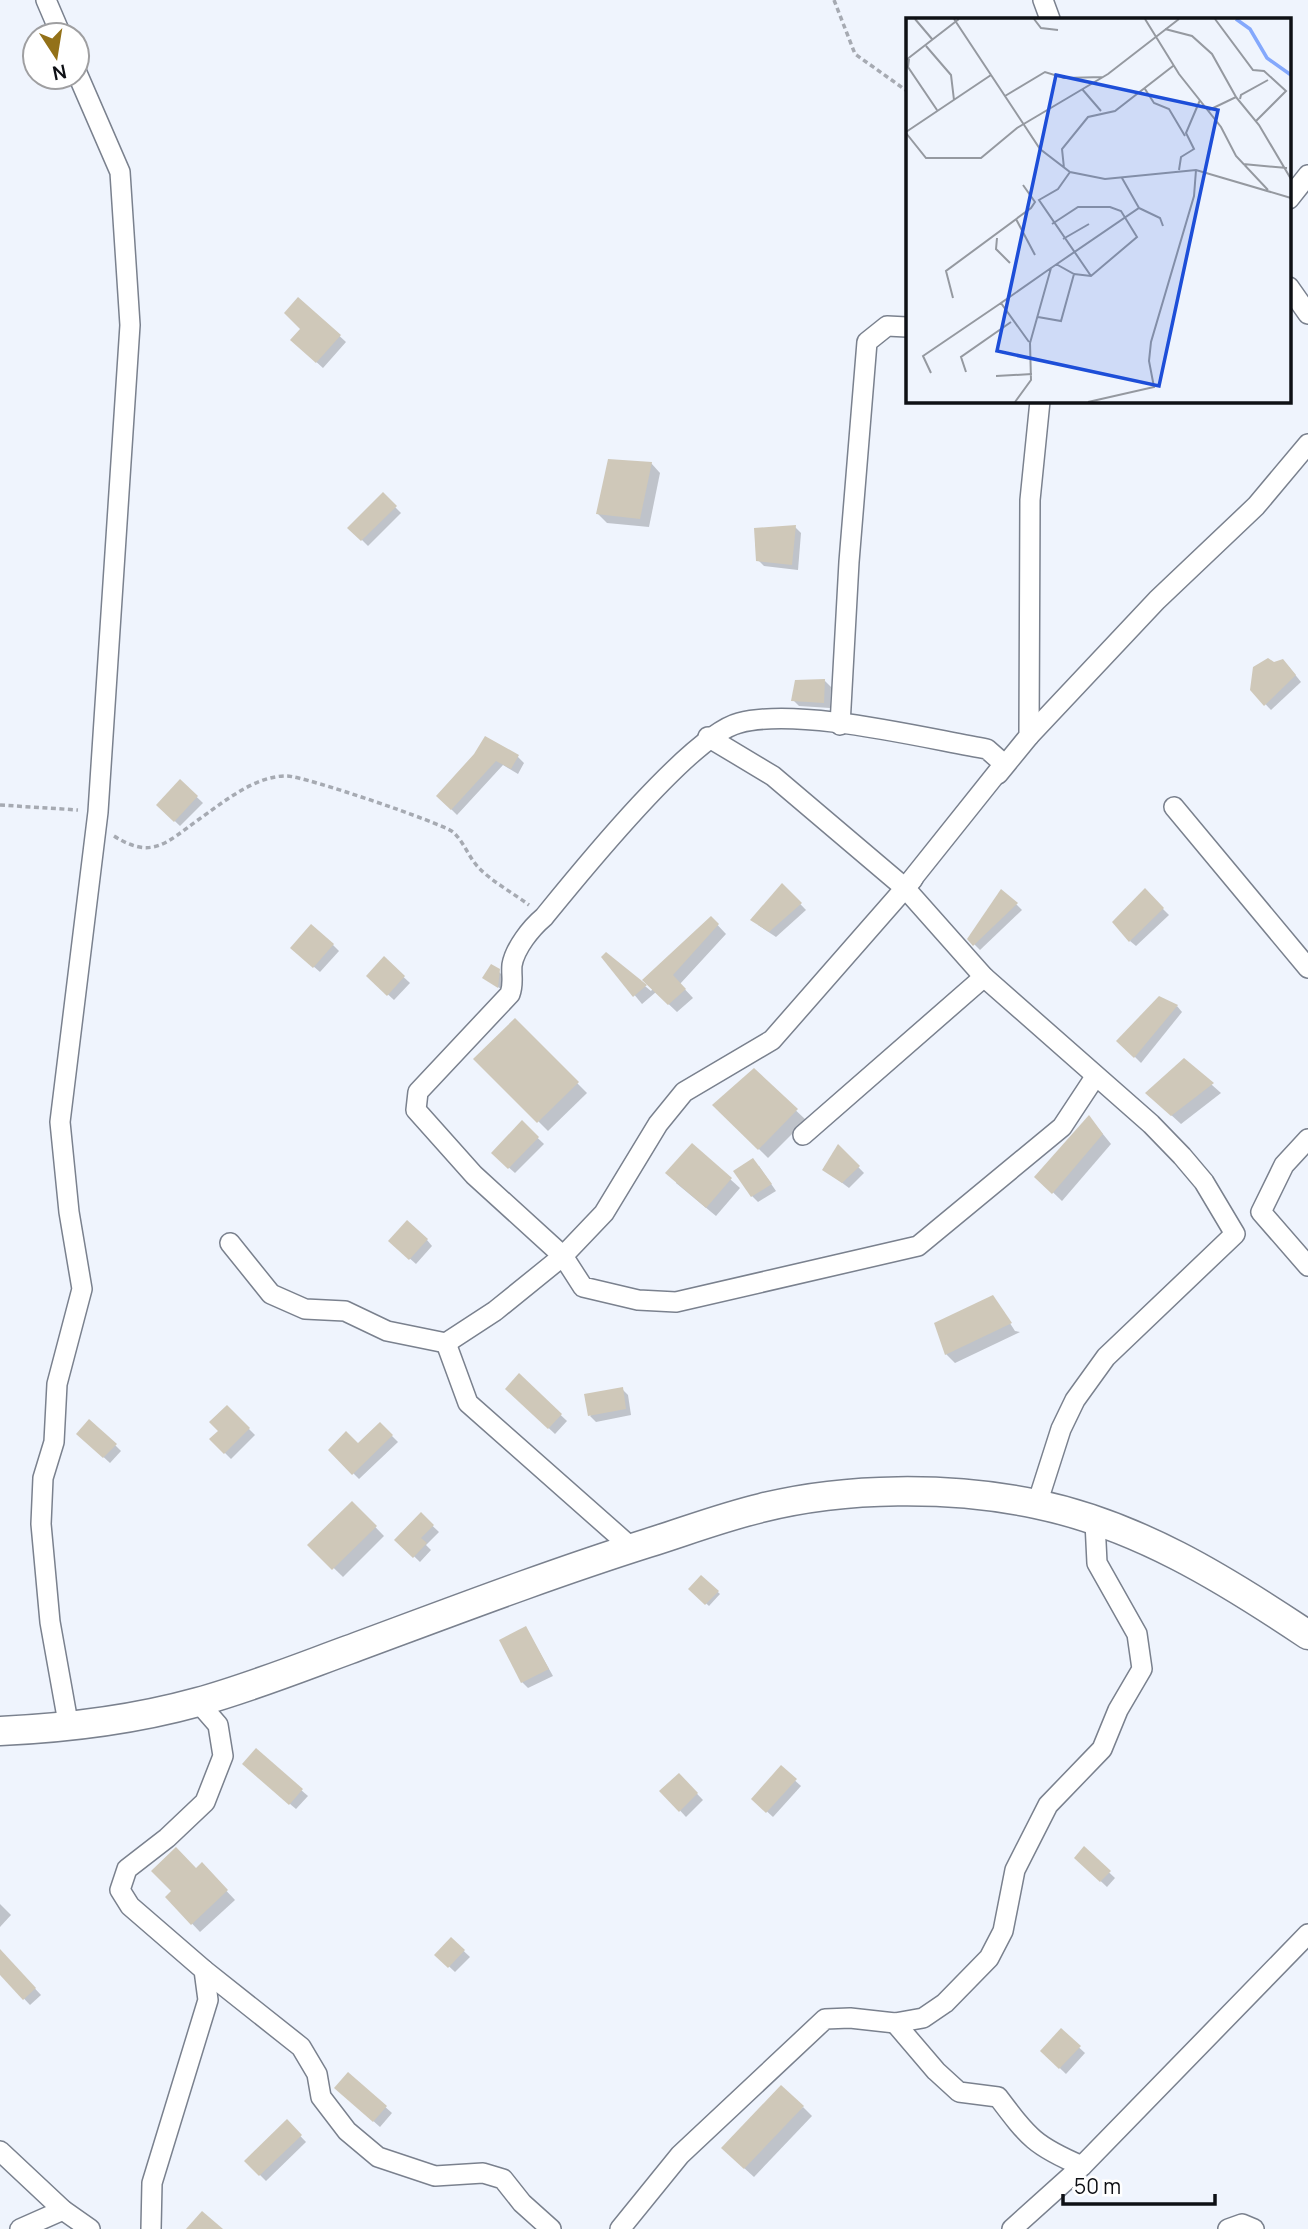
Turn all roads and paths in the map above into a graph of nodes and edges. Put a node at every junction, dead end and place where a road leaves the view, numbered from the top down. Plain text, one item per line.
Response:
1 (46, 0) edge
2 (834, 0) edge
3 (1043, 0) edge
4 (1050, 18) edge
5 (55, 21) edge
6 (906, 90) edge
7 (85, 91) edge
8 (1308, 175) edge
9 (1290, 198) edge
10 (1290, 288) edge
11 (1308, 314) edge
12 (906, 327) edge
13 (1040, 402) edge
14 (1308, 444) edge
15 (839, 725) junction
16 (1029, 736) junction
17 (708, 737) junction
18 (0, 805) edge
19 (1174, 807) dead end
20 (98, 811) junction
21 (905, 888) junction
22 (544, 917) junction
23 (1308, 968) edge
24 (984, 977) junction
25 (1095, 1077) junction
26 (803, 1135) dead end
27 (1308, 1139) edge
28 (1261, 1212) junction
29 (1235, 1234) junction
30 (230, 1243) dead end
31 (563, 1256) junction
32 (1308, 1266) edge
33 (446, 1343) junction
34 (1037, 1504) junction
35 (1095, 1522) junction
36 (632, 1548) junction
37 (1308, 1635) edge
38 (198, 1702) junction
39 (69, 1728) junction
40 (0, 1731) edge
41 (1308, 1934) edge
42 (204, 1970) junction
43 (895, 2023) junction
44 (0, 2151) edge
45 (1082, 2166) junction
46 (63, 2210) junction
47 (20, 2229) edge
48 (90, 2229) edge
49 (151, 2229) edge
50 (551, 2229) edge
51 (620, 2229) edge
52 (1012, 2229) edge
53 (1228, 2229) edge
54 (1254, 2229) edge

1 - 5 street
2 - 6 path
3 - 4 street
7 - 20 street
8 - 9 street
10 - 11 street
12 - 15 street
13 - 16 street
14 - 16 street
15 - 17 street
15 - 21 street
16 - 21 street
17 - 21 street
17 - 22 street
18 - 20 path
19 - 23 street
20 - 22 path
20 - 39 street
21 - 24 street
21 - 31 street
22 - 31 street
24 - 25 street
24 - 26 street
25 - 29 street
25 - 31 street
27 - 28 street
28 - 29 street
28 - 32 street
29 - 34 street
30 - 33 street
31 - 33 street
33 - 36 street
34 - 35 main road
34 - 36 main road
35 - 37 main road
35 - 43 street
36 - 38 main road
38 - 39 main road
38 - 42 street
39 - 40 main road
41 - 45 street
42 - 49 street
42 - 50 street
43 - 45 street
43 - 51 street
44 - 46 street
45 - 52 street
46 - 47 street
46 - 48 street
53 - 54 street

